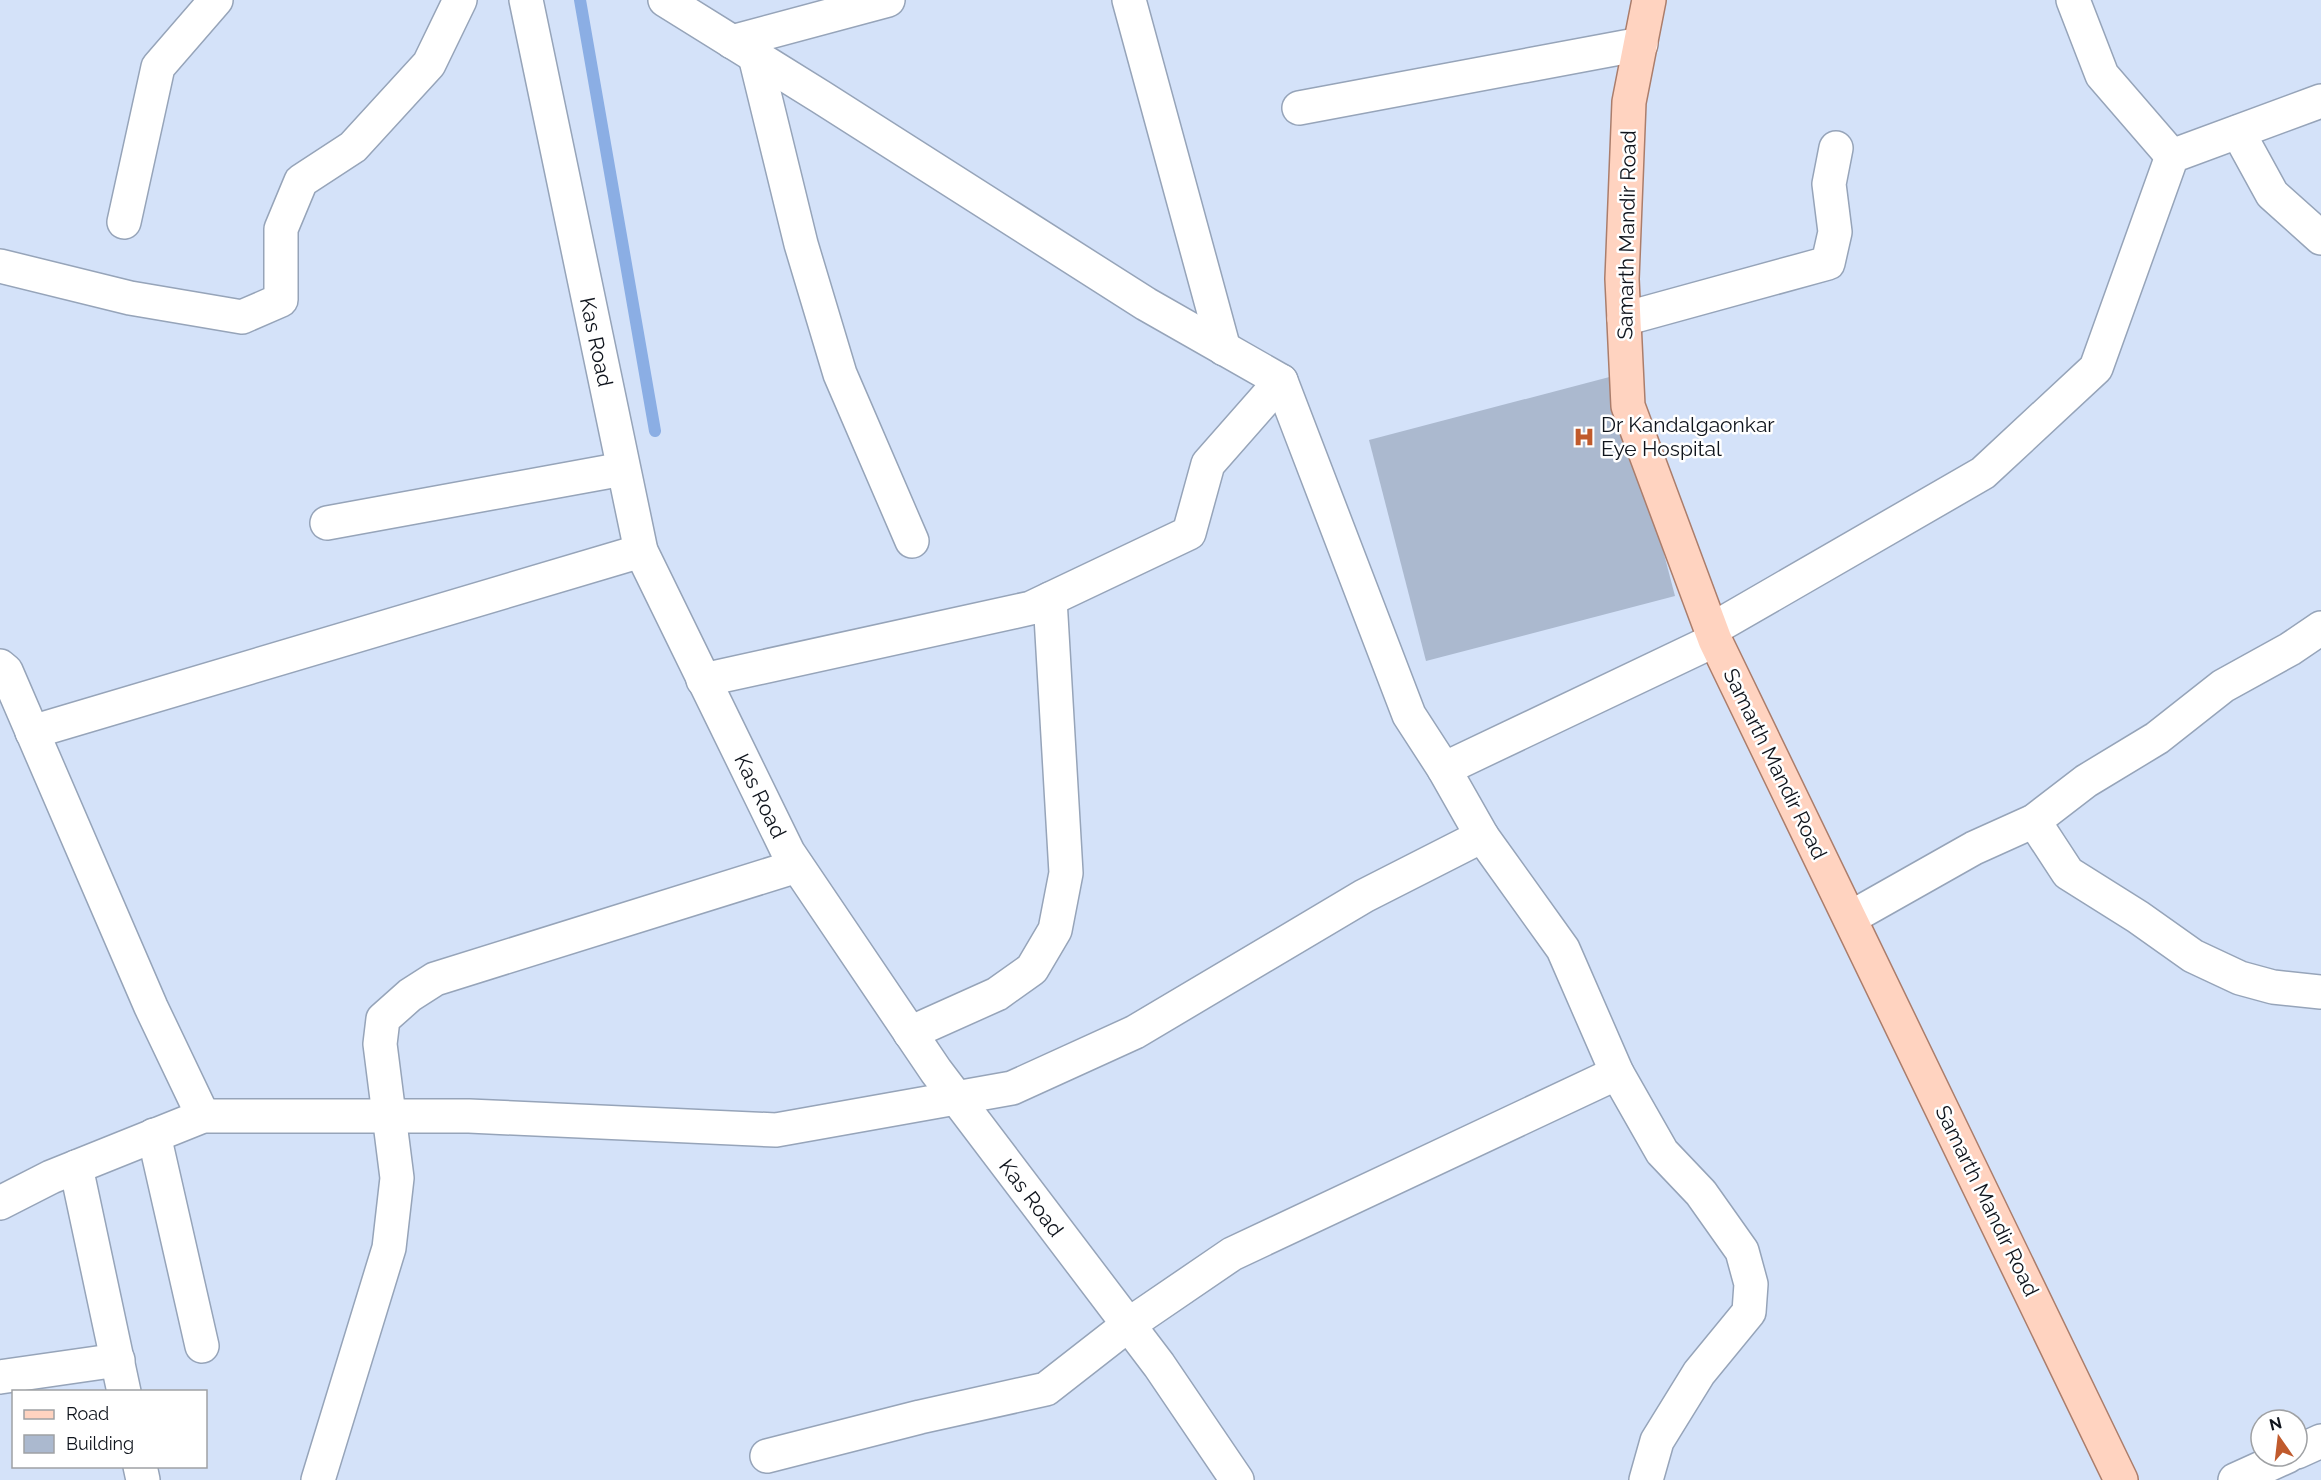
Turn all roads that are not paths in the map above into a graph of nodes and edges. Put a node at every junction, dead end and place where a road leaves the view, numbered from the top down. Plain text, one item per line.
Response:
1 (216, 0) edge
2 (460, 0) edge
3 (526, 0) edge
4 (536, 0) edge
5 (665, 0) edge
6 (888, 0) edge
7 (1129, 0) edge
8 (1649, 0) edge
9 (2073, 0) edge
10 (1641, 44) junction
11 (744, 49) junction
12 (2321, 101) edge
13 (1299, 108) dead end
14 (2238, 132) junction
15 (1836, 148) dead end
16 (2172, 156) junction
17 (124, 222) dead end
18 (2321, 238) edge
19 (0, 266) edge
20 (1624, 319) junction
21 (1224, 349) junction
22 (1281, 381) junction
23 (623, 469) junction
24 (327, 523) dead end
25 (912, 541) dead end
26 (641, 551) junction
27 (1050, 599) junction
28 (2321, 628) edge
29 (1713, 635) junction
30 (0, 666) edge
31 (703, 680) junction
32 (32, 732) junction
33 (1444, 769) junction
34 (2034, 821) junction
35 (1482, 836) junction
36 (797, 866) junction
37 (1850, 918) junction
38 (2321, 993) edge
39 (910, 1033) junction
40 (1617, 1073) junction
41 (956, 1098) junction
42 (203, 1116) junction
43 (388, 1116) junction
44 (154, 1136) junction
45 (76, 1167) junction
46 (0, 1203) edge
47 (1128, 1325) junction
48 (202, 1346) dead end
49 (118, 1360) junction
50 (0, 1377) edge
51 (124, 1390) edge
52 (767, 1456) dead end
53 (2262, 1468) edge
54 (318, 1480) edge
55 (1237, 1480) edge
56 (1646, 1480) edge
57 (2121, 1480) edge
58 (2235, 1480) edge

1 - 17 street
2 - 19 street
3 - 4 street
3 - 23 street, Kas Road
5 - 11 street
6 - 11 street
7 - 21 street
8 - 10 main road, Samarth Mandir Road
9 - 16 street
10 - 13 street
10 - 20 main road, Samarth Mandir Road
11 - 21 street
11 - 25 street
12 - 14 street
14 - 16 street
14 - 18 street
15 - 20 street
16 - 29 street
20 - 29 main road, Samarth Mandir Road
21 - 22 street
22 - 27 street
22 - 33 street
23 - 24 street
23 - 26 street, Kas Road
26 - 31 street, Kas Road
26 - 32 street
27 - 31 street
27 - 39 street
28 - 34 street
29 - 33 street
29 - 37 main road, Samarth Mandir Road
30 - 32 street
31 - 36 street, Kas Road
32 - 42 street
33 - 35 street
34 - 37 street
34 - 38 street
35 - 40 street
35 - 41 street
36 - 39 street, Kas Road
36 - 43 street
37 - 57 main road, Samarth Mandir Road
39 - 41 street, Kas Road
40 - 47 street
40 - 56 street
41 - 43 street
41 - 47 street, Kas Road
42 - 43 street
42 - 44 street
43 - 54 street
44 - 45 street
44 - 48 street
45 - 46 street
45 - 49 street
47 - 52 street
47 - 55 street, Kas Road
49 - 50 street
49 - 51 street
53 - 58 street

